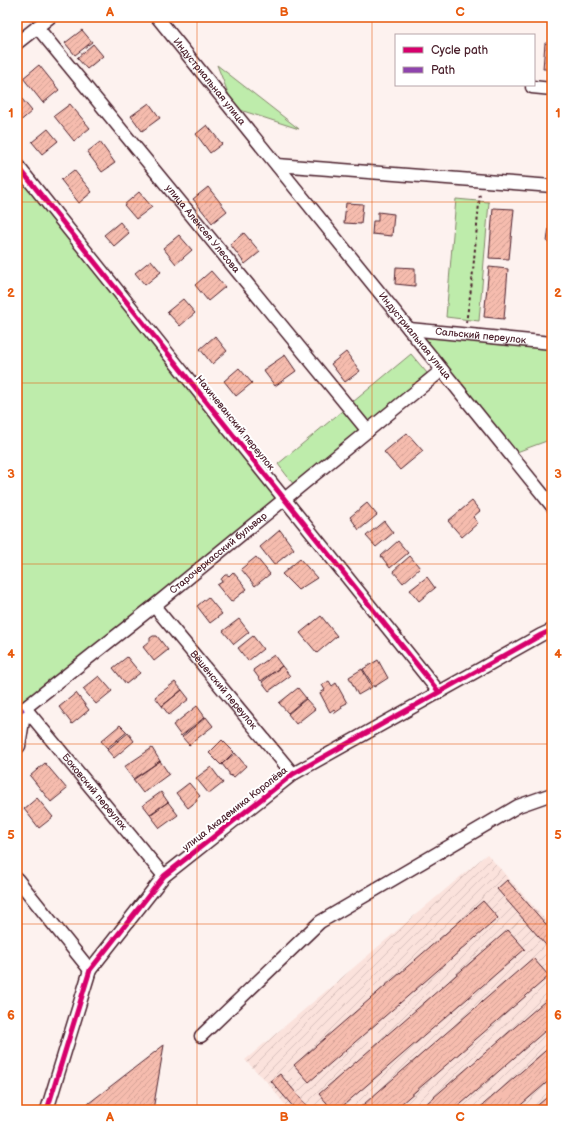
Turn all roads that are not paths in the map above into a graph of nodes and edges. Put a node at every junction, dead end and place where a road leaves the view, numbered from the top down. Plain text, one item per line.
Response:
1 (50, 17) edge
2 (156, 17) edge
3 (37, 27) junction
4 (17, 42) edge
5 (532, 87) dead end
6 (552, 89) edge
7 (276, 165) junction
8 (17, 166) edge
9 (552, 186) edge
10 (408, 329) junction
11 (552, 343) edge
12 (442, 370) junction
13 (368, 431) junction
14 (285, 499) junction
15 (552, 506) edge
16 (154, 606) junction
17 (552, 630) edge
18 (439, 692) junction
19 (25, 708) junction
20 (17, 748) edge
21 (293, 774) junction
22 (552, 794) edge
23 (164, 876) junction
24 (17, 879) edge
25 (90, 970) junction
26 (202, 1036) dead end
27 (47, 1110) edge

1 - 3 street
2 - 7 street, Индустриальная улица
3 - 4 street
3 - 13 street, улица Алексея Улесова
5 - 6 street
7 - 9 street
7 - 10 street, Индустриальная улица
8 - 14 street, Нахичеванский переулок
10 - 11 street, Сальский переулок
10 - 12 street, Индустриальная улица
12 - 13 street, Старочеркасский бульвар
12 - 15 street, Индустриальная улица
13 - 14 street, Старочеркасский бульвар
14 - 16 street, Старочеркасский бульвар
14 - 18 street, Нахичеванский переулок
16 - 19 street, Старочеркасский бульвар
16 - 21 street, Вёшенский переулок
17 - 18 street, улица Академика Королёва
18 - 21 street, улица Академика Королёва
19 - 20 street
19 - 23 street, Боковский переулок
21 - 23 street, улица Академика Королёва
22 - 26 street
23 - 25 street, улица Академика Королёва
24 - 25 street
25 - 27 street, улица Академика Королёва

